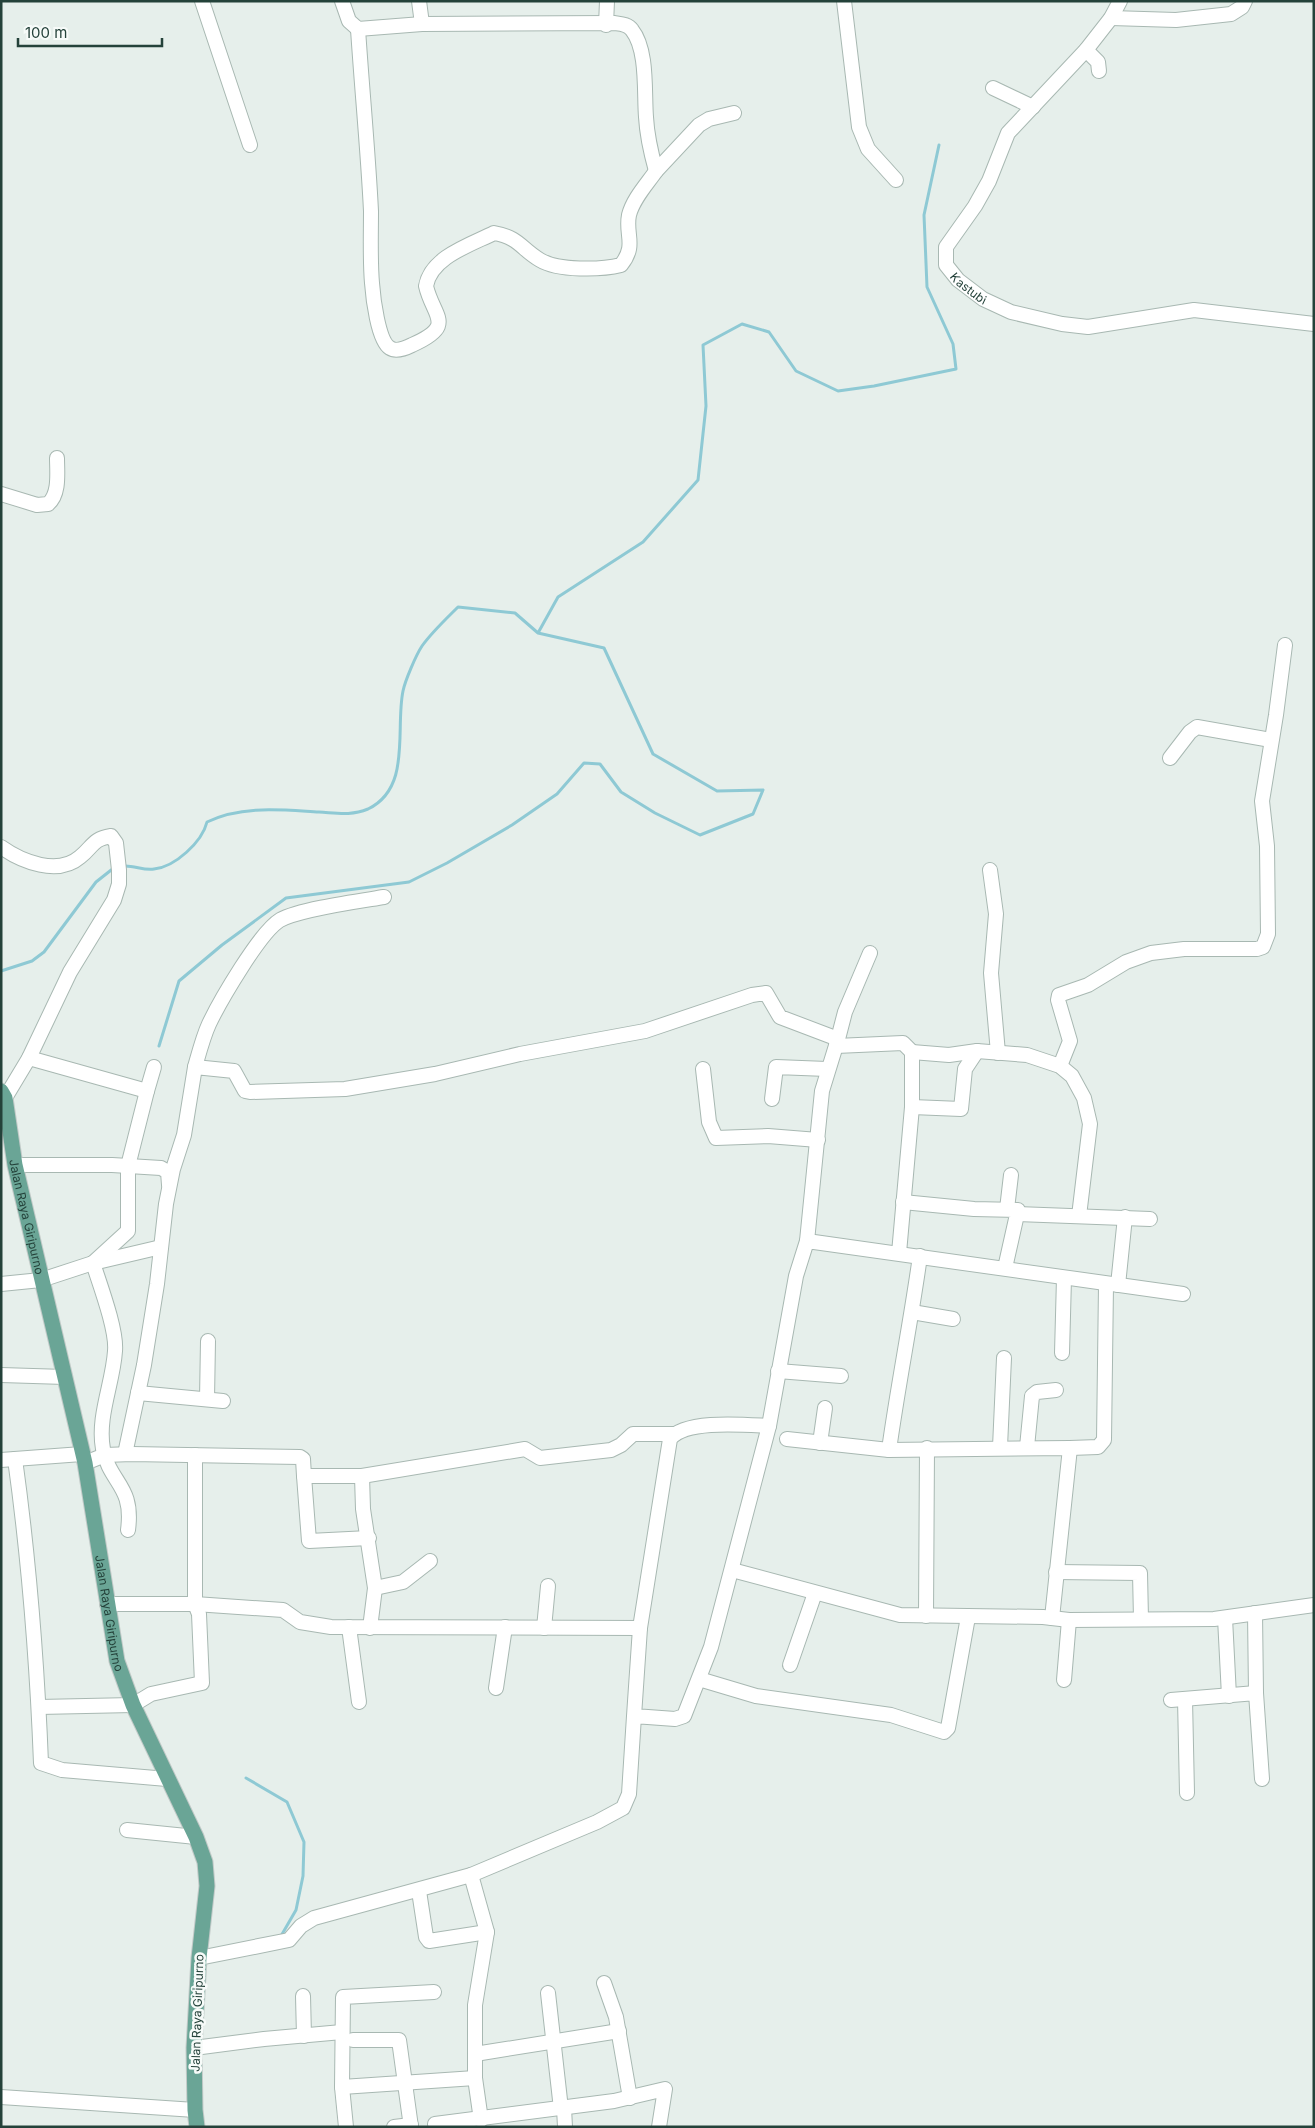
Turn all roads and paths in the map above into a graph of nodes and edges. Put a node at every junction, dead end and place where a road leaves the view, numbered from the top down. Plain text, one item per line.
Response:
1 (202, 1) edge
2 (342, 1) edge
3 (419, 1) edge
4 (607, 1) edge
5 (844, 1) edge
6 (1120, 1) edge
7 (1245, 1) edge
8 (1111, 18) junction
9 (422, 24) junction
10 (606, 24) junction
11 (358, 29) junction
12 (1086, 50) junction
13 (1098, 71) dead end
14 (993, 88) dead end
15 (1034, 107) junction
16 (734, 113) dead end
17 (250, 144) dead end
18 (656, 171) junction
19 (896, 180) dead end
20 (1314, 324) edge
21 (57, 458) dead end
22 (1, 494) edge
23 (1284, 645) dead end
24 (1272, 740) junction
25 (1170, 758) dead end
26 (1, 847) edge
27 (990, 870) dead end
28 (384, 896) dead end
29 (870, 953) dead end
30 (837, 1043) junction
31 (977, 1051) junction
32 (912, 1052) junction
33 (998, 1053) junction
34 (29, 1058) junction
35 (1060, 1066) junction
36 (154, 1067) dead end
37 (195, 1067) junction
38 (703, 1068) dead end
39 (827, 1069) junction
40 (147, 1091) junction
41 (3, 1095) edge
42 (772, 1099) dead end
43 (912, 1107) junction
44 (5, 1123) edge
45 (818, 1140) junction
46 (15, 1165) junction
47 (132, 1167) junction
48 (1011, 1175) dead end
49 (169, 1189) junction
50 (903, 1202) junction
51 (1016, 1208) junction
52 (1079, 1216) junction
53 (1125, 1218) junction
54 (1150, 1219) dead end
55 (807, 1241) junction
56 (161, 1247) junction
57 (899, 1254) junction
58 (920, 1256) junction
59 (97, 1262) junction
60 (1005, 1268) junction
61 (1064, 1278) junction
62 (41, 1280) junction
63 (1, 1284) edge
64 (1112, 1285) junction
65 (1183, 1294) dead end
66 (912, 1312) junction
67 (953, 1319) dead end
68 (208, 1341) dead end
69 (1062, 1353) dead end
70 (1004, 1358) dead end
71 (778, 1371) junction
72 (1, 1375) edge
73 (66, 1376) junction
74 (841, 1376) dead end
75 (1056, 1390) dead end
76 (138, 1393) junction
77 (207, 1399) junction
78 (223, 1401) dead end
79 (825, 1408) dead end
80 (769, 1426) junction
81 (675, 1434) junction
82 (788, 1439) dead end
83 (820, 1443) junction
84 (1000, 1447) junction
85 (1026, 1447) junction
86 (927, 1448) junction
87 (1070, 1448) junction
88 (889, 1450) junction
89 (113, 1455) junction
90 (195, 1455) junction
91 (84, 1458) junction
92 (8, 1460) edge
93 (304, 1476) junction
94 (362, 1476) junction
95 (128, 1530) dead end
96 (368, 1538) junction
97 (430, 1561) dead end
98 (732, 1570) junction
99 (1056, 1572) junction
100 (548, 1586) dead end
101 (374, 1588) junction
102 (815, 1593) junction
103 (107, 1604) junction
104 (195, 1604) junction
105 (1314, 1605) edge
106 (1255, 1613) junction
107 (926, 1616) junction
108 (968, 1617) junction
109 (1052, 1618) junction
110 (1225, 1618) junction
111 (1068, 1620) junction
112 (1141, 1620) junction
113 (505, 1627) junction
114 (349, 1628) junction
115 (370, 1628) junction
116 (544, 1628) junction
117 (640, 1628) junction
118 (790, 1665) dead end
119 (699, 1680) junction
120 (1064, 1680) dead end
121 (496, 1688) dead end
122 (1256, 1693) junction
123 (1229, 1696) junction
124 (359, 1702) dead end
125 (133, 1705) junction
126 (39, 1707) junction
127 (634, 1716) junction
128 (167, 1778) junction
129 (1262, 1779) dead end
130 (1187, 1793) dead end
131 (127, 1830) dead end
132 (196, 1837) junction
133 (471, 1874) junction
134 (419, 1890) junction
135 (487, 1932) junction
136 (199, 1958) junction
137 (604, 1983) dead end
138 (434, 1992) dead end
139 (548, 1992) dead end
140 (303, 1996) dead end
141 (619, 2031) junction
142 (304, 2036) junction
143 (347, 2036) junction
144 (553, 2042) junction
145 (194, 2048) junction
146 (475, 2054) junction
147 (475, 2078) junction
148 (405, 2084) junction
149 (342, 2087) junction
150 (1, 2097) edge
151 (630, 2098) junction
152 (562, 2109) junction
153 (195, 2110) junction
154 (481, 2120) junction
155 (435, 2124) dead end
156 (411, 2126) edge
157 (197, 2127) edge
158 (346, 2127) edge
159 (394, 2127) edge
160 (565, 2127) edge
161 (660, 2127) edge

1 - 17 street
2 - 11 street
3 - 9 street
4 - 10 street
5 - 19 street
6 - 8 street, Kastubi
7 - 8 street
8 - 12 street, Kastubi
9 - 10 street
9 - 11 street
10 - 18 street
11 - 18 street
12 - 13 street
12 - 15 street, Kastubi
14 - 15 street
15 - 20 street, Kastubi
16 - 18 street
21 - 22 street
23 - 24 street
24 - 25 street
24 - 35 street
26 - 34 street
27 - 33 street
28 - 37 street
29 - 30 street
30 - 32 street
30 - 37 street
30 - 39 street
31 - 32 street
31 - 33 street
31 - 43 street
32 - 43 street
33 - 35 street
34 - 40 street
34 - 41 street
35 - 52 street
36 - 40 street
37 - 49 street
38 - 45 street
39 - 42 street
39 - 45 street
40 - 47 street
41 - 44 main road, Jalan Raya Giripurno
43 - 50 street
44 - 46 main road, Jalan Raya Giripurno
45 - 55 street
46 - 47 street
46 - 62 main road, Jalan Raya Giripurno
47 - 49 street
47 - 59 street
48 - 51 street
49 - 56 street
50 - 51 street
50 - 57 street
51 - 52 street
51 - 60 street
52 - 53 street
53 - 54 street
53 - 64 street
55 - 57 street
55 - 71 street
56 - 59 street
56 - 76 street
57 - 58 street
58 - 60 street
58 - 66 street
59 - 62 street
59 - 89 street
60 - 61 street
61 - 64 street
61 - 69 street
62 - 63 street
62 - 73 main road, Jalan Raya Giripurno
64 - 65 street
64 - 87 street
66 - 67 street
66 - 88 street
68 - 77 street
70 - 84 street
71 - 74 street
71 - 80 street
72 - 73 street
73 - 91 main road, Jalan Raya Giripurno
75 - 85 street
76 - 77 street
76 - 89 street
77 - 78 street
79 - 83 street
80 - 81 street
80 - 98 street
81 - 94 street
81 - 117 street
82 - 83 street
83 - 88 street
84 - 85 street
84 - 86 street
85 - 87 street
86 - 88 street
86 - 107 street
87 - 99 street
89 - 90 street
89 - 91 street
89 - 95 street
90 - 93 street
90 - 104 street
91 - 92 street
91 - 103 main road, Jalan Raya Giripurno
92 - 126 street
93 - 94 street
93 - 96 street
94 - 96 street
96 - 101 street
97 - 101 street
98 - 102 street
98 - 119 street
99 - 109 street
99 - 112 street
100 - 116 street
101 - 115 street
102 - 107 street
102 - 118 street
103 - 104 street
103 - 125 main road, Jalan Raya Giripurno
104 - 114 street
104 - 125 street
105 - 106 street
106 - 110 street
106 - 122 street
107 - 108 street
108 - 109 street
108 - 119 street
109 - 111 street
110 - 112 street
110 - 123 street
111 - 112 street
111 - 120 street
113 - 115 street
113 - 116 street
113 - 121 street
114 - 115 street
114 - 124 street
116 - 117 street
117 - 127 street
119 - 127 street
122 - 123 street
122 - 129 street
123 - 130 street
125 - 126 street
125 - 128 main road, Jalan Raya Giripurno
126 - 128 street
127 - 133 street
128 - 132 main road, Jalan Raya Giripurno
131 - 132 street
132 - 136 main road, Jalan Raya Giripurno
133 - 134 street
133 - 135 street
134 - 135 street
134 - 136 street
135 - 146 street
136 - 145 main road, Jalan Raya Giripurno
137 - 141 street
138 - 143 street
139 - 144 street
140 - 142 street
141 - 144 street
141 - 151 street
142 - 143 street
142 - 145 street
143 - 148 street
143 - 149 street
144 - 146 street
144 - 152 street
145 - 153 main road, Jalan Raya Giripurno
146 - 147 street
147 - 148 street
147 - 154 street
148 - 149 street
148 - 156 street
149 - 158 street
150 - 153 street
151 - 152 street
151 - 161 street
152 - 154 street
152 - 160 street
153 - 157 main road, Jalan Raya Giripurno
154 - 155 street
156 - 159 street

